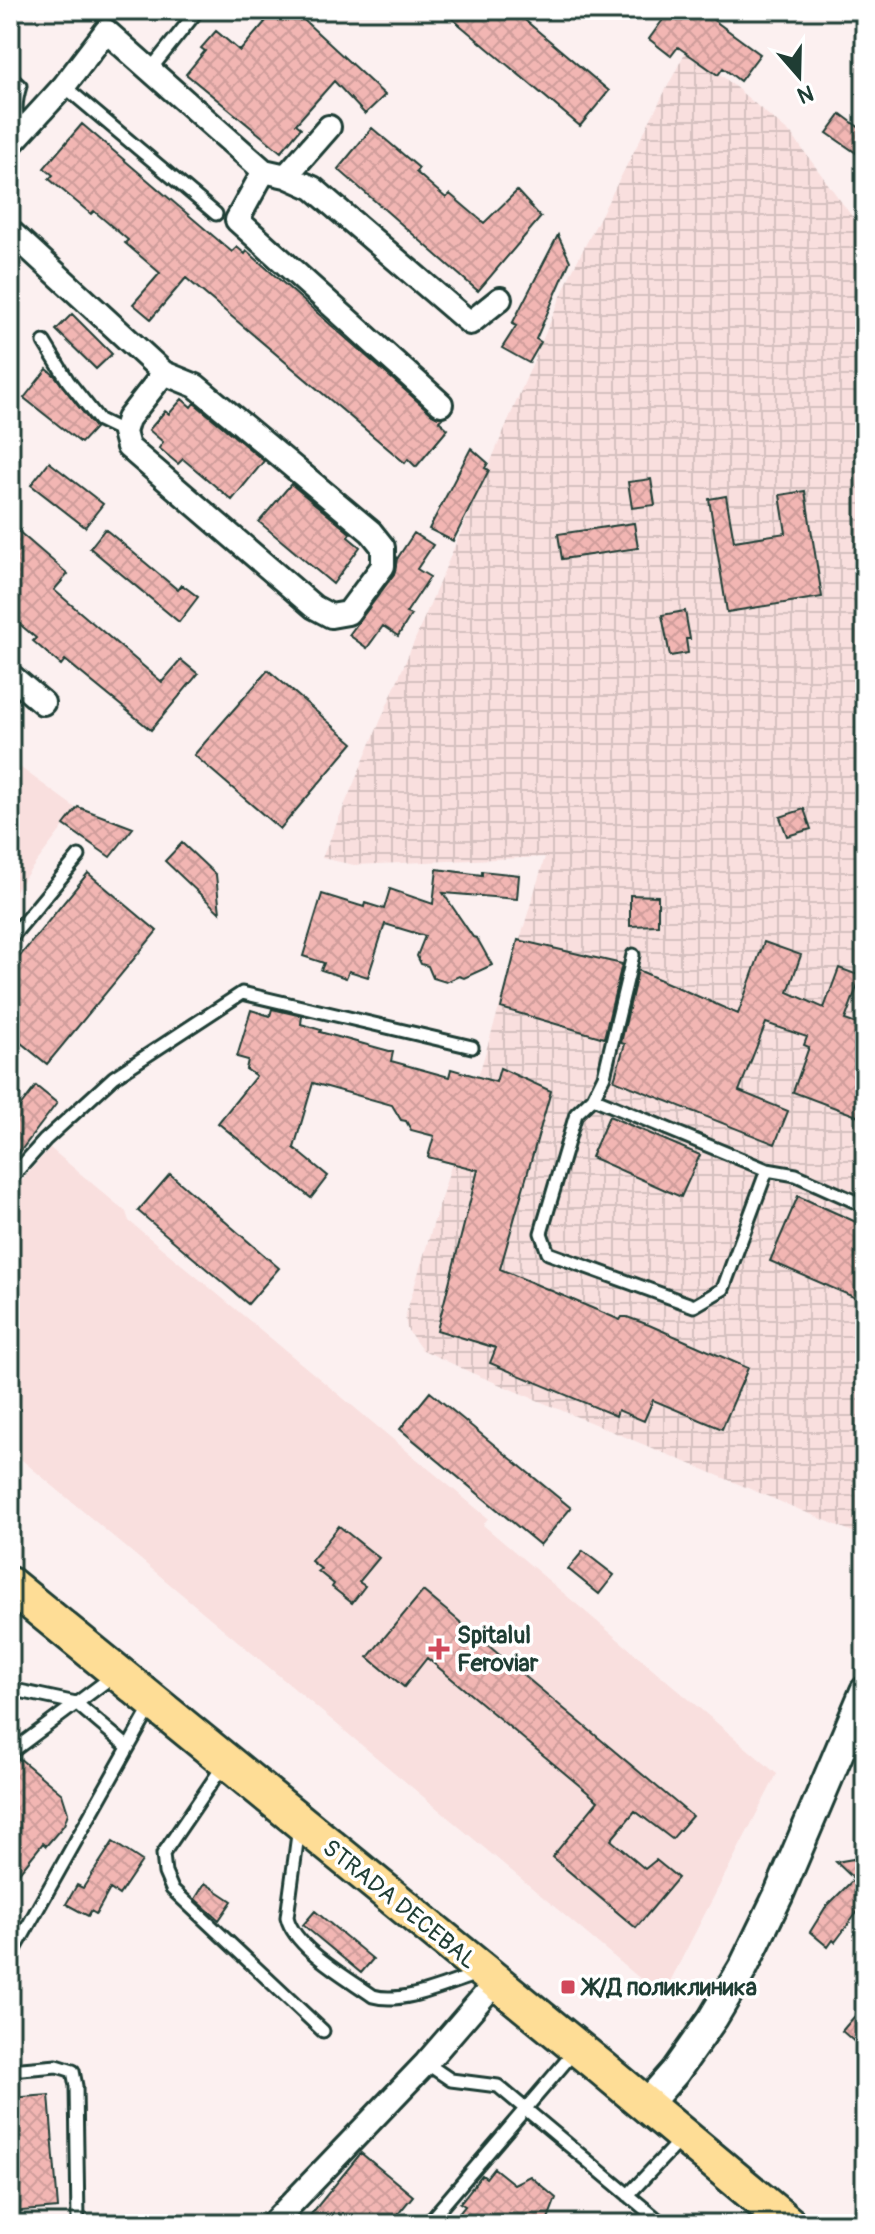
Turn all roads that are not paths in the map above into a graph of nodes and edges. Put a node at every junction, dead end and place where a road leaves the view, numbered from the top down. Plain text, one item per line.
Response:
1 (198, 10) edge
2 (150, 70) junction
3 (10, 77) edge
4 (64, 86) junction
5 (329, 127) dead end
6 (16, 138) edge
7 (275, 174) junction
8 (216, 214) dead end
9 (10, 231) edge
10 (500, 299) dead end
11 (44, 342) dead end
12 (164, 373) junction
13 (441, 404) dead end
14 (124, 432) junction
15 (10, 675) edge
16 (43, 703) dead end
17 (79, 856) dead end
18 (10, 939) edge
19 (633, 955) dead end
20 (472, 1047) dead end
21 (593, 1098) junction
22 (767, 1170) junction
23 (10, 1179) edge
24 (865, 1206) edge
25 (10, 1585) edge
26 (117, 1673) junction
27 (10, 1689) edge
28 (865, 1691) edge
29 (76, 1703) junction
30 (153, 1703) junction
31 (128, 1747) junction
32 (10, 1753) edge
33 (226, 1762) junction
34 (300, 1822) junction
35 (10, 1958) edge
36 (489, 1978) junction
37 (323, 2031) dead end
38 (577, 2048) junction
39 (426, 2063) junction
40 (10, 2070) edge
41 (646, 2105) junction
42 (526, 2109) junction
43 (683, 2137) junction
44 (628, 2195) junction
45 (76, 2224) edge
46 (272, 2224) edge
47 (427, 2224) edge
48 (663, 2224) edge
49 (789, 2224) edge

1 - 2 lane
2 - 4 street
2 - 7 street
3 - 6 lane
4 - 6 street
4 - 8 lane
5 - 7 street
7 - 10 street
7 - 13 street
9 - 12 street
11 - 14 lane
12 - 14 street
12 - 14 street
15 - 16 street
17 - 18 lane
19 - 21 lane
20 - 23 lane
21 - 22 lane
21 - 22 lane
22 - 24 lane
25 - 26 main road, STRADA DECEBAL
26 - 29 lane
26 - 30 main road, STRADA DECEBAL
27 - 29 lane
28 - 41 street
29 - 31 lane
29 - 32 lane
30 - 31 lane
30 - 33 main road, STRADA DECEBAL
31 - 35 lane
33 - 34 main road, STRADA DECEBAL
33 - 37 lane
34 - 36 main road, STRADA DECEBAL
34 - 36 lane
36 - 38 main road, STRADA DECEBAL
36 - 39 street
38 - 41 main road, STRADA DECEBAL
38 - 42 lane
39 - 42 lane
39 - 46 street
40 - 45 lane
41 - 43 main road, STRADA DECEBAL
42 - 44 lane
42 - 47 lane
43 - 44 lane
43 - 49 main road, STRADA DECEBAL
44 - 48 lane

